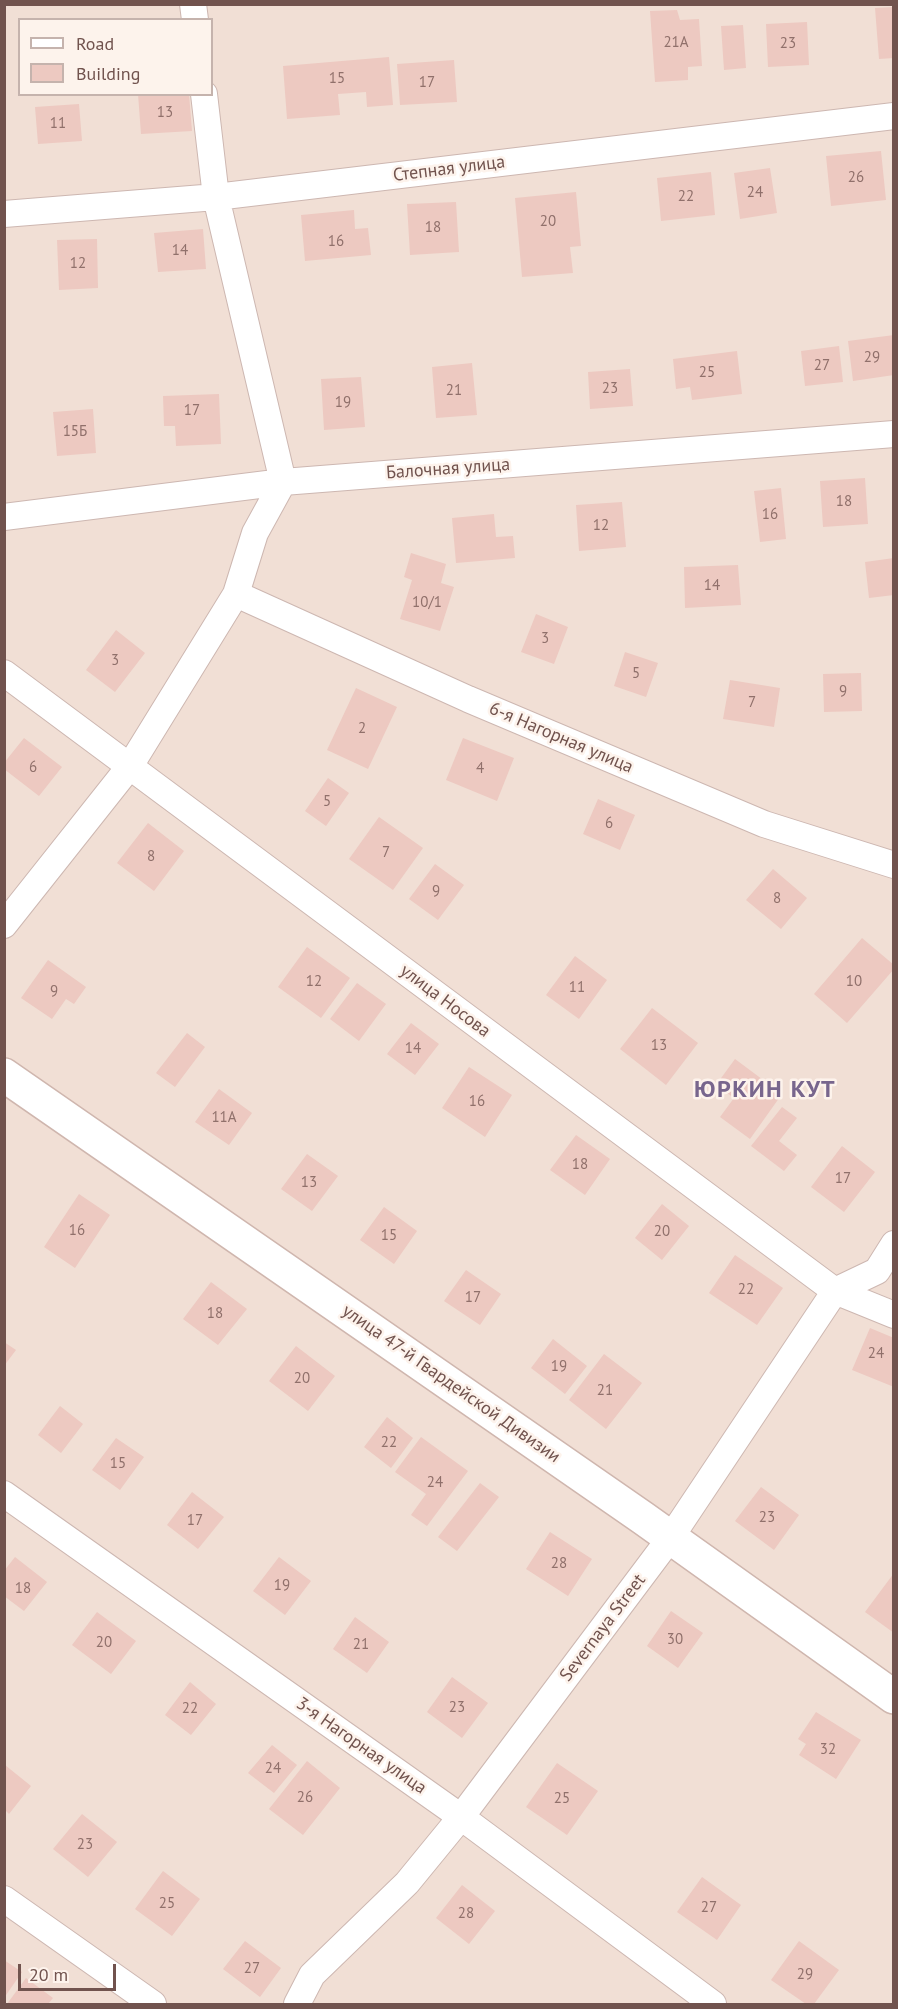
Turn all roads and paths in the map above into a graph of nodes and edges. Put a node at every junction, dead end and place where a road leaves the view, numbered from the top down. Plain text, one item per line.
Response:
1 (204, 96) edge
2 (894, 116) edge
3 (216, 197) junction
4 (4, 214) edge
5 (894, 434) edge
6 (283, 482) junction
7 (4, 517) edge
8 (236, 594) junction
9 (4, 673) edge
10 (130, 766) junction
11 (894, 865) edge
12 (4, 925) edge
13 (4, 1076) edge
14 (894, 1244) edge
15 (835, 1291) junction
16 (894, 1315) edge
17 (4, 1494) edge
18 (671, 1537) junction
19 (894, 1697) edge
20 (461, 1817) junction
21 (4, 1899) edge
22 (153, 2004) edge
23 (297, 2004) edge
24 (713, 2004) edge

1 - 3 street
2 - 3 street, Степная улица
3 - 4 street, Степная улица
3 - 6 street
5 - 6 street, Балочная улица
6 - 7 street, Балочная улица
6 - 8 street
8 - 10 street
8 - 11 street, 6-я Нагорная улица
9 - 10 street, улица Носова
10 - 12 street
10 - 15 street, улица Носова
13 - 18 main road, улица 47-й Гвардейской Дивизии
14 - 15 street
15 - 16 street, улица Носова
15 - 18 street, Severnaya Street
17 - 20 street, 3-я Нагорная улица
18 - 19 main road, улица 47-й Гвардейской Дивизии
18 - 20 street, Severnaya Street
20 - 23 street, Severnaya Street
20 - 24 street, 3-я Нагорная улица
21 - 22 street

